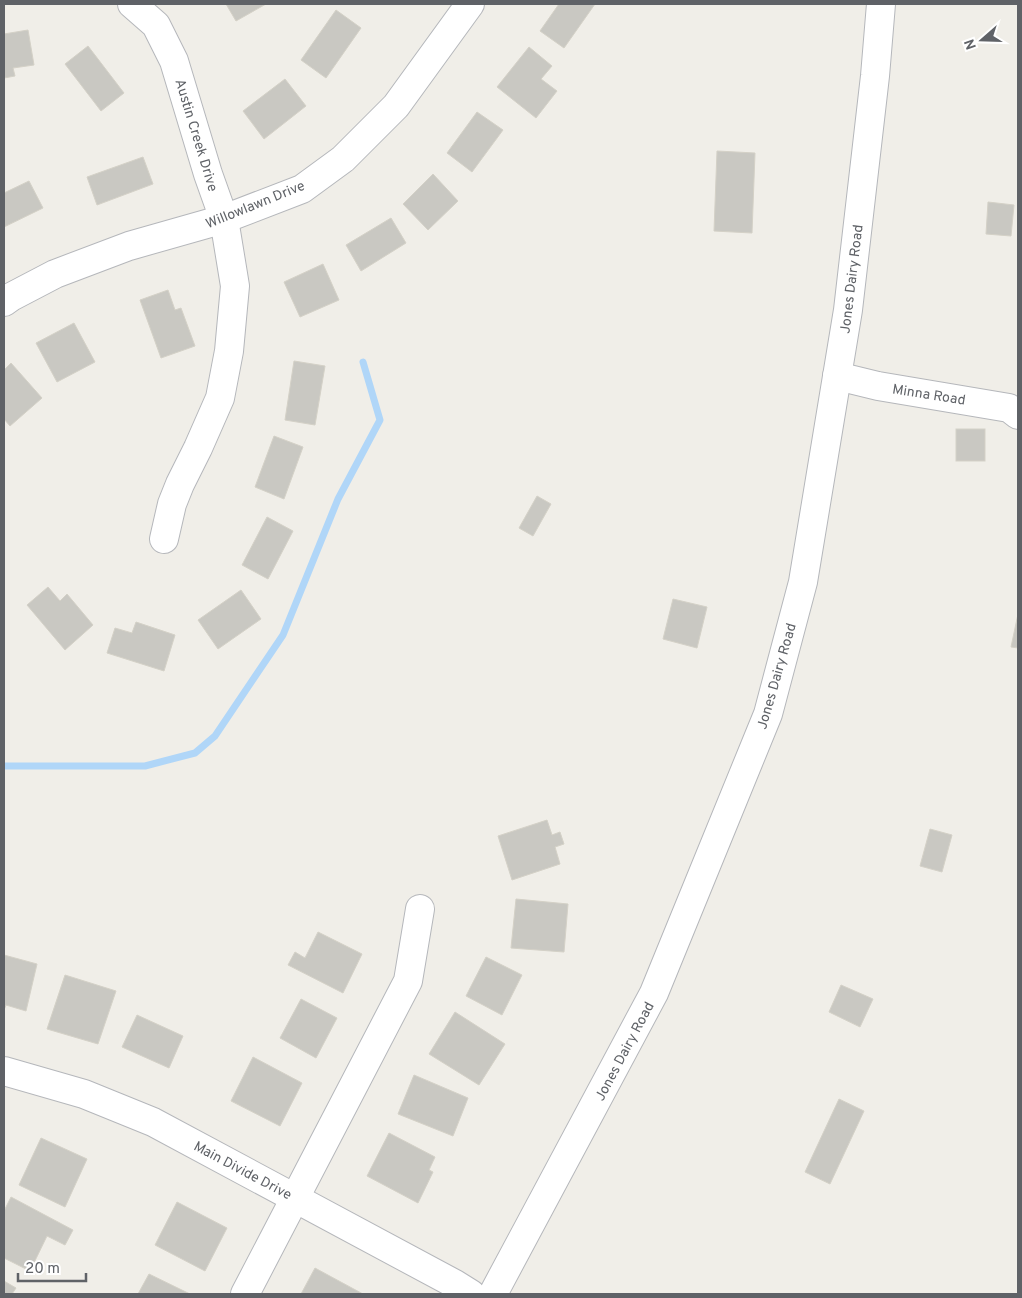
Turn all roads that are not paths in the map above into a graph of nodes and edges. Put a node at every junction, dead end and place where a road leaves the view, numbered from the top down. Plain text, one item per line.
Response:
1 (132, 4) edge
2 (470, 4) edge
3 (881, 4) edge
4 (224, 220) junction
5 (4, 302) edge
6 (837, 376) junction
7 (1018, 415) edge
8 (164, 539) dead end
9 (420, 909) dead end
10 (6, 1078) edge
11 (296, 1198) junction
12 (246, 1294) edge
13 (471, 1294) edge
14 (493, 1294) edge

1 - 4 street, Austin Creek Drive
2 - 4 street, Willowlawn Drive
3 - 6 street, Jones Dairy Road
4 - 5 street, Willowlawn Drive
4 - 8 street, Austin Creek Drive
6 - 7 street, Minna Road
6 - 14 street, Jones Dairy Road
9 - 11 street
10 - 11 street, Main Divide Drive
11 - 12 street
11 - 13 street, Main Divide Drive

